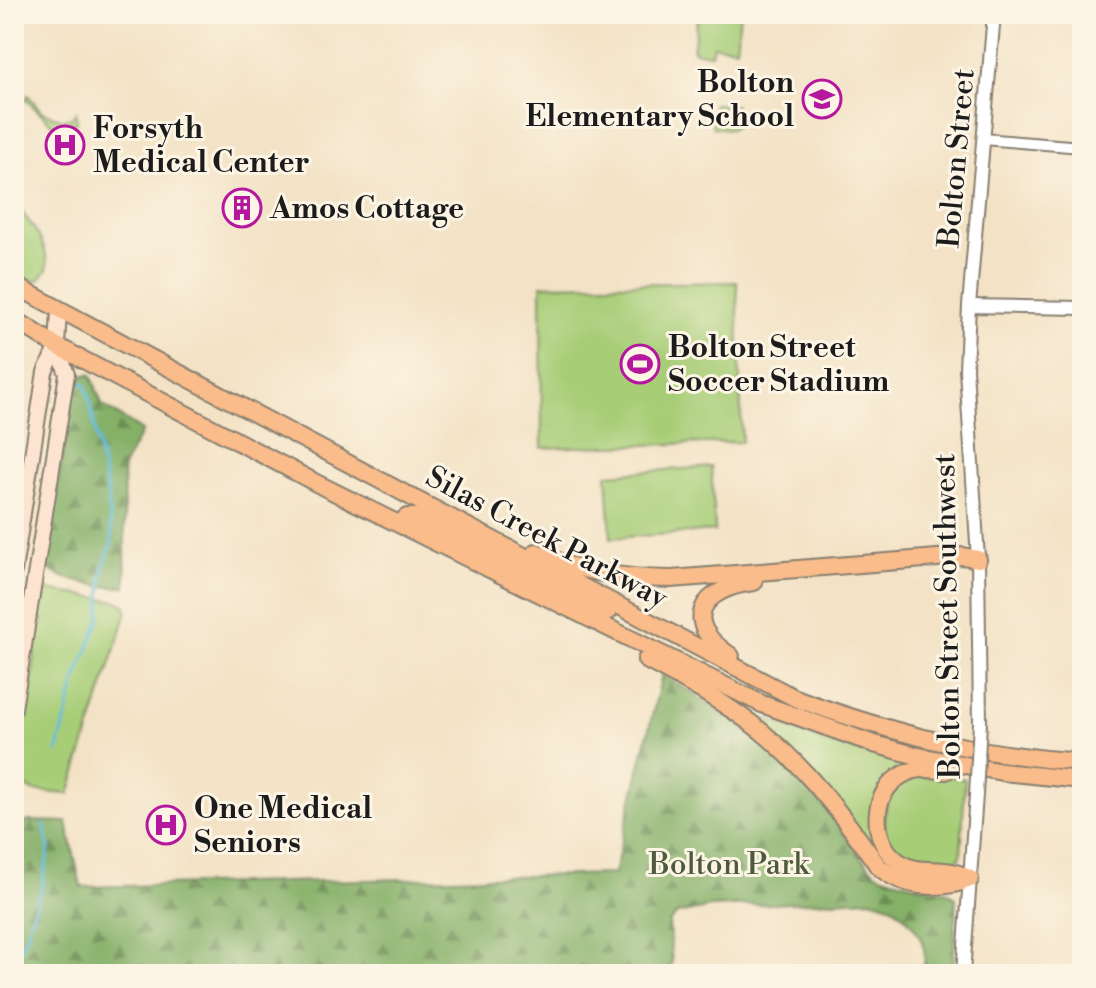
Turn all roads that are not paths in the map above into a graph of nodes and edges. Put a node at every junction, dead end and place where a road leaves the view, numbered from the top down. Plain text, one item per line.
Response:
1 (994, 14) edge
2 (983, 139) junction
3 (1082, 147) edge
4 (14, 285) edge
5 (969, 306) junction
6 (1082, 308) edge
7 (59, 311) junction
8 (14, 319) edge
9 (57, 346) junction
10 (446, 515) junction
11 (399, 524) junction
12 (978, 559) junction
13 (14, 571) edge
14 (638, 616) junction
15 (593, 622) junction
16 (795, 698) junction
17 (14, 709) edge
18 (1082, 762) edge
19 (1044, 777) junction
20 (1082, 780) edge
21 (970, 879) junction
22 (963, 974) edge

1 - 2 street, Bolton Street
2 - 3 street
2 - 5 street, Bolton Street
4 - 7 main road, Silas Creek Parkway
5 - 6 street
5 - 12 street, Bolton Street Southwest
7 - 9 main road
7 - 10 main road, Silas Creek Parkway
8 - 9 main road, Silas Creek Parkway
9 - 11 main road, Silas Creek Parkway
9 - 13 main road
9 - 17 main road
10 - 12 main road
10 - 14 main road, Silas Creek Parkway
11 - 14 main road
11 - 15 main road, Silas Creek Parkway
12 - 16 main road
12 - 21 street, Bolton Street Southwest, bridge
14 - 16 main road, Silas Creek Parkway
15 - 19 main road, Silas Creek Parkway
15 - 21 main road
16 - 18 main road, Silas Creek Parkway
19 - 20 main road, Silas Creek Parkway
19 - 21 main road
21 - 22 street, Bolton Street Southwest

